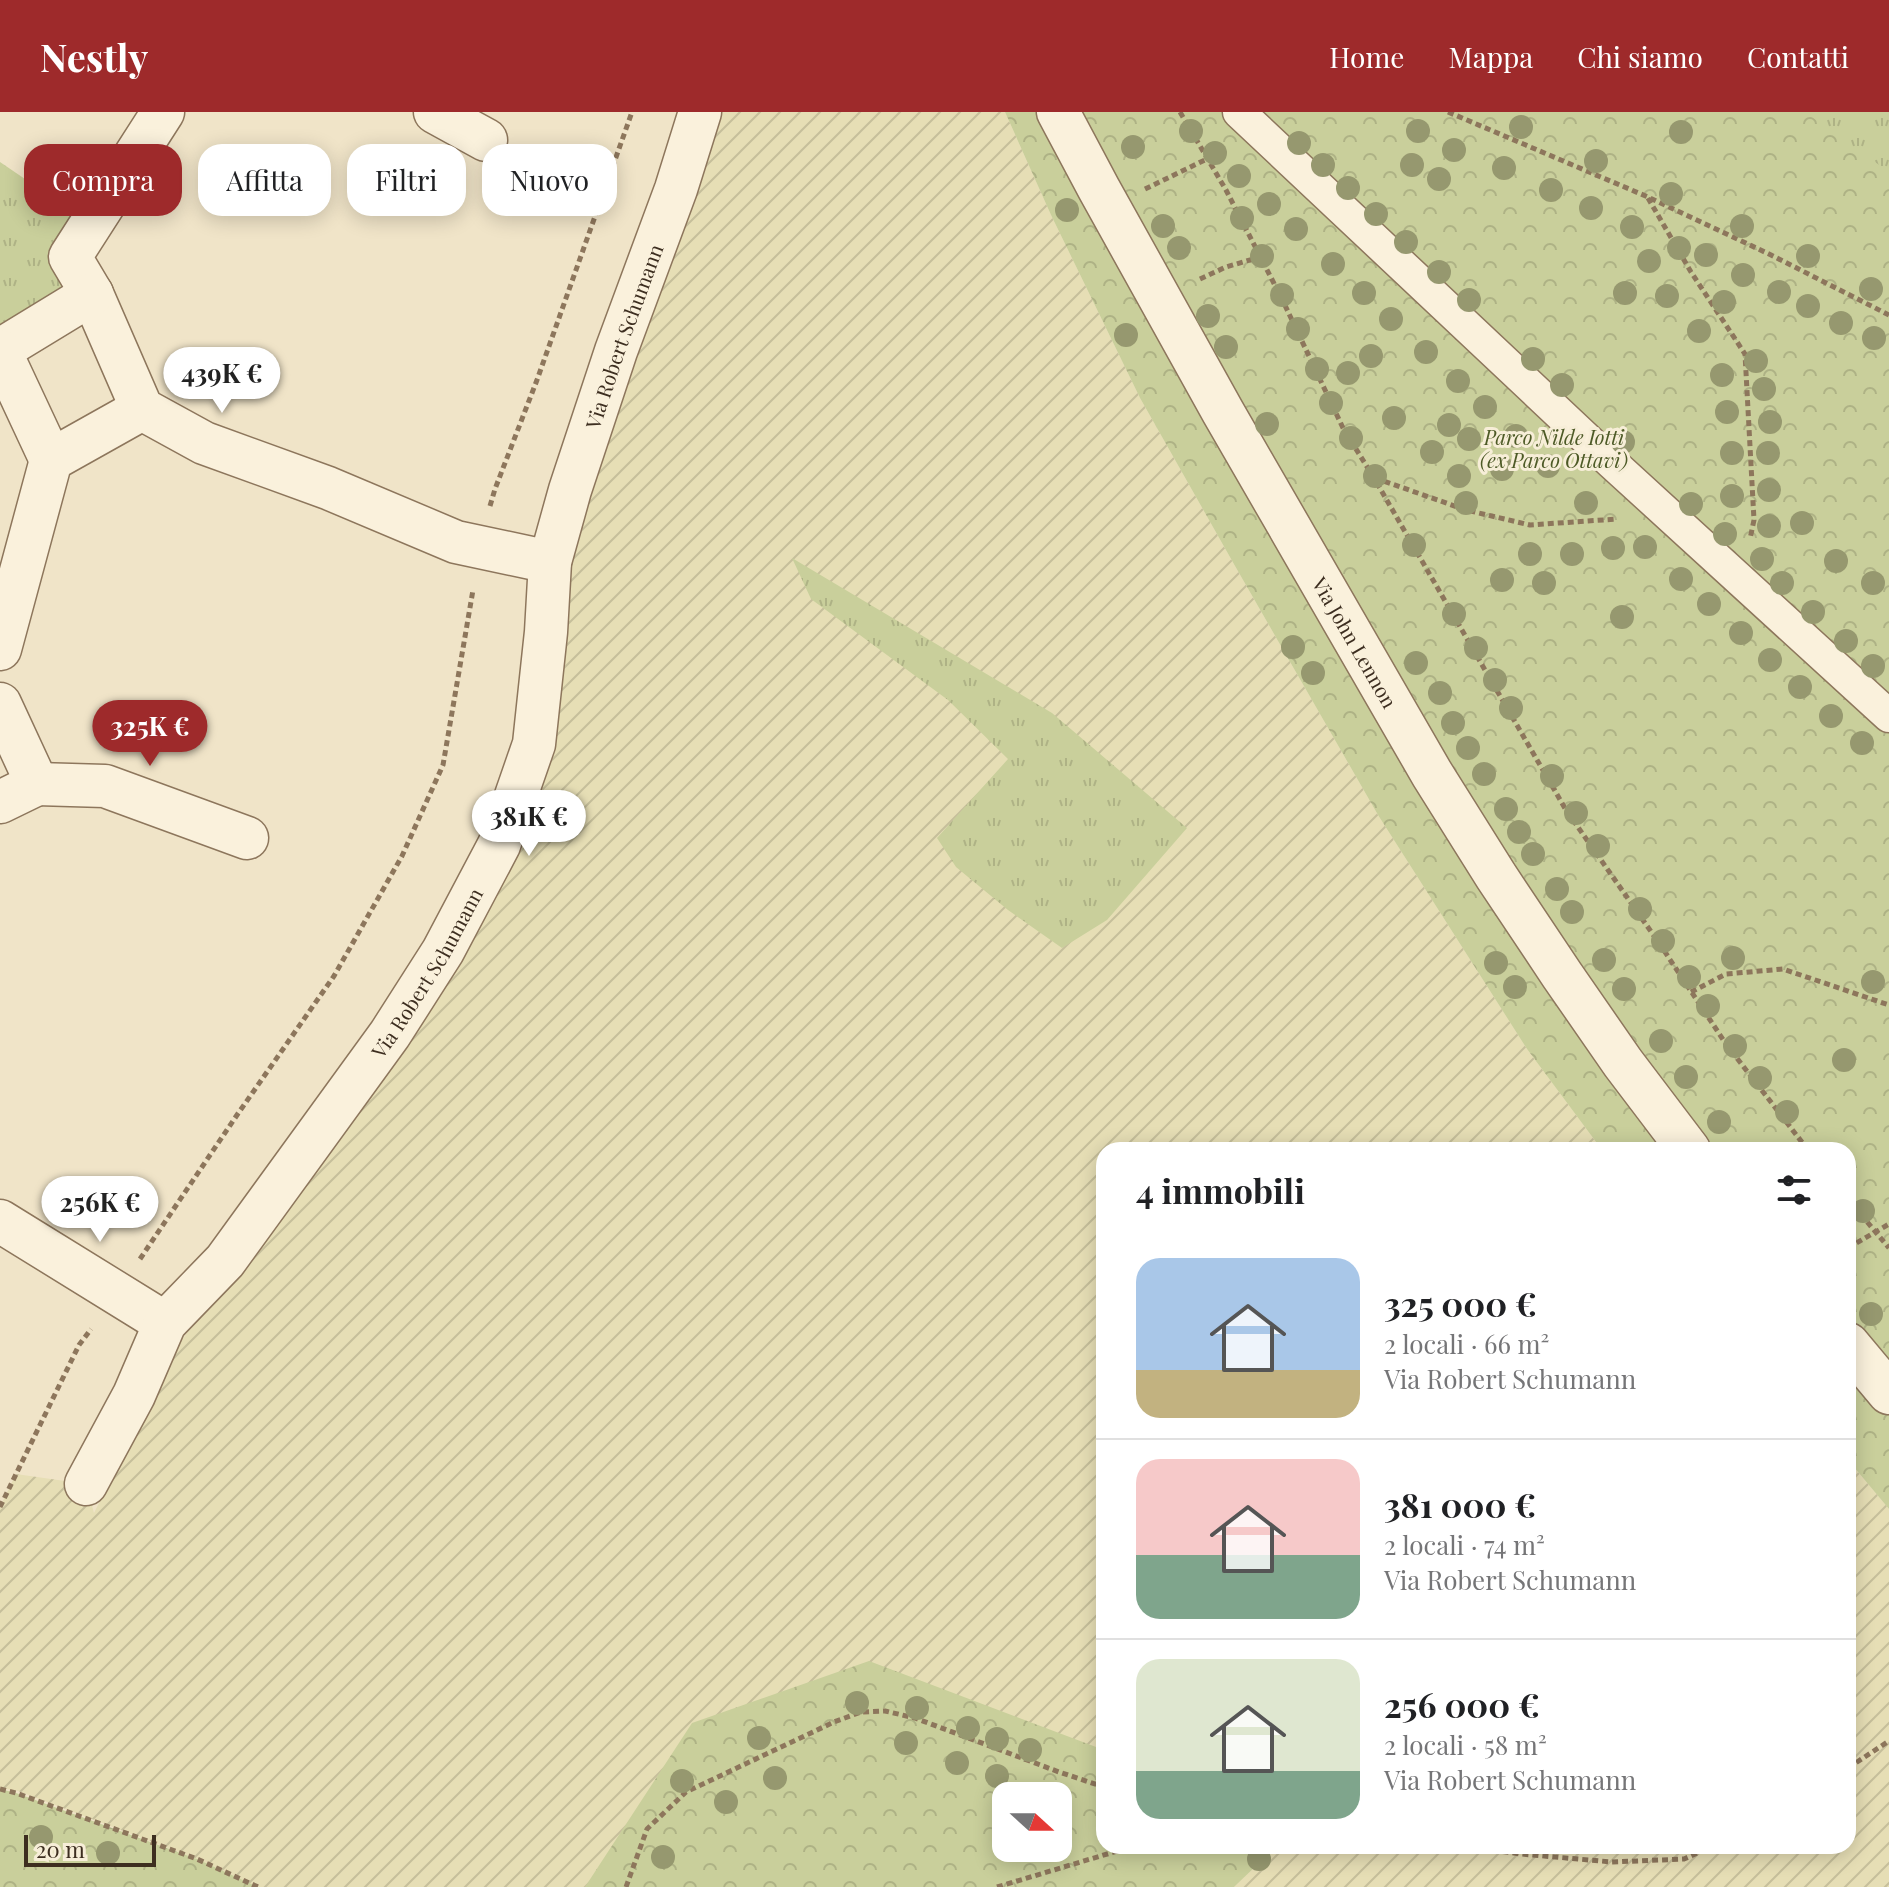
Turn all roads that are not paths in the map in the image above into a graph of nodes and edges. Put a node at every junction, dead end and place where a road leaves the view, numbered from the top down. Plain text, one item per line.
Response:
1 (163, 112) edge
2 (435, 112) edge
3 (700, 112) edge
4 (1058, 112) edge
5 (1239, 112) edge
6 (486, 140) dead end
7 (92, 294) junction
8 (0, 351) edge
9 (142, 409) junction
10 (51, 460) junction
11 (550, 562) junction
12 (0, 649) edge
13 (0, 704) edge
14 (1889, 716) edge
15 (18, 793) edge
16 (247, 838) dead end
17 (1683, 1142) edge
18 (0, 1221) edge
19 (165, 1323) junction
20 (1856, 1354) edge
21 (1889, 1393) edge
22 (86, 1484) dead end

1 - 7 street
2 - 6 street
3 - 11 street, Via Robert Schumann
4 - 17 street, Via John Lennon
5 - 14 street
7 - 8 street
7 - 9 street
8 - 10 street
9 - 10 street
9 - 11 street
10 - 12 street
11 - 19 street, Via Robert Schumann
13 - 15 street
15 - 16 street
18 - 19 street
19 - 22 street, Via Robert Schumann
20 - 21 street

